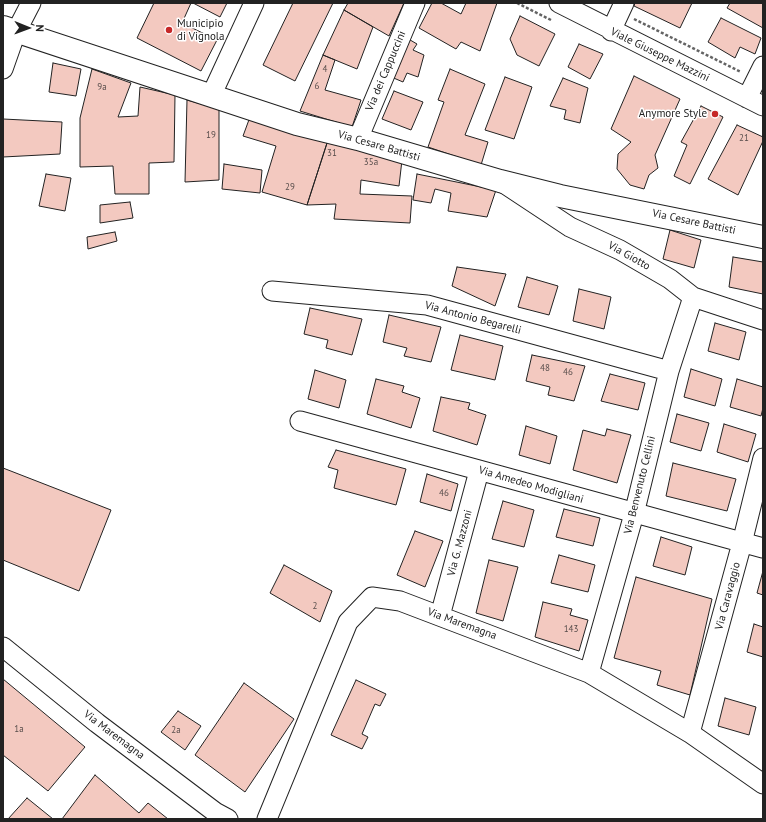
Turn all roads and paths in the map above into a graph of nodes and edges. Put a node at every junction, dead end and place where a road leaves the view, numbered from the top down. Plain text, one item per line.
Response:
1 (31, 3) edge
2 (254, 3) edge
3 (415, 3) edge
4 (559, 3) edge
5 (622, 8) edge
6 (10, 30) edge
7 (611, 31) junction
8 (3, 69) edge
9 (760, 73) edge
10 (211, 96) junction
11 (755, 102) edge
12 (358, 139) junction
13 (500, 181) junction
14 (763, 237) edge
15 (272, 291) dead end
16 (694, 297) junction
17 (763, 320) edge
18 (669, 371) junction
19 (300, 421) dead end
20 (763, 458) edge
21 (479, 471) junction
22 (634, 514) junction
23 (742, 543) junction
24 (763, 548) edge
25 (440, 616) junction
26 (3, 647) edge
27 (589, 673) junction
28 (690, 733) junction
29 (763, 784) edge
30 (228, 819) edge
31 (267, 819) edge

1 - 6 street
2 - 10 street
3 - 12 street, Via dei Cappuccini
4 - 7 street, Viale Giuseppe Mazzini
5 - 7 street
5 - 9 path
6 - 8 street
6 - 10 main road, Via Cesare Battisti
7 - 11 street, Viale Giuseppe Mazzini
9 - 11 street
10 - 12 main road, Via Cesare Battisti
12 - 13 main road, Via Cesare Battisti
13 - 14 main road, Via Cesare Battisti
13 - 16 street, Via Giotto
15 - 18 street, Via Antonio Begarelli
16 - 17 street, Via Giotto
16 - 18 street, Via Benvenuto Cellini
18 - 22 street, Via Benvenuto Cellini
19 - 21 street, Via Amedeo Modigliani
20 - 23 street, Via Caravaggio
21 - 22 street, Via Amedeo Modigliani
21 - 25 street, Via G. Mazzoni
22 - 23 street, Via Amedeo Modigliani
22 - 27 street, Via Benvenuto Cellini
23 - 24 street, Via Amedeo Modigliani
23 - 28 street, Via Caravaggio
25 - 27 street, Via Maremagna
25 - 31 street, Via Maremagna
26 - 30 street, Via Maremagna
27 - 28 street, Via Maremagna
28 - 29 street, Via Maremagna

